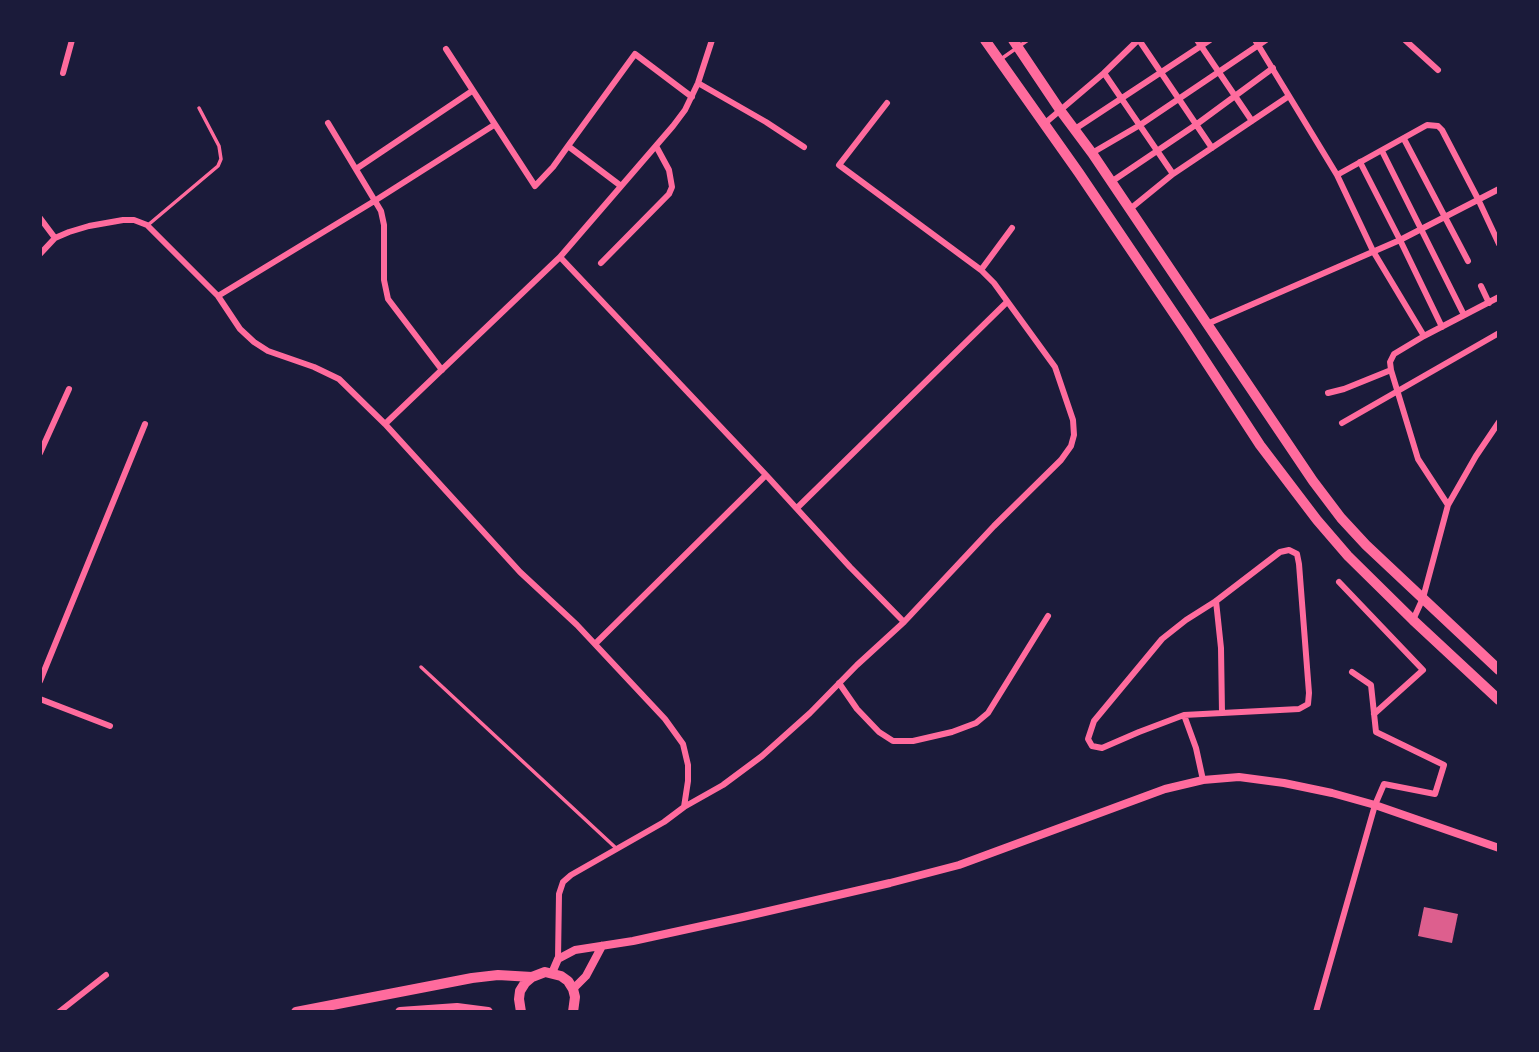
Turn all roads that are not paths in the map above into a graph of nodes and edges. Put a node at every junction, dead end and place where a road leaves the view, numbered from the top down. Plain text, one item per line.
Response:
1 (72, 40) edge
2 (712, 40) edge
3 (985, 40) edge
4 (1028, 40) edge
5 (1138, 40) edge
6 (1210, 40) edge
7 (1266, 40) edge
8 (1405, 40) edge
9 (1199, 43) edge
10 (1257, 43) edge
11 (1015, 44) edge
12 (446, 49) dead end
13 (999, 60) junction
14 (1273, 68) junction
15 (1438, 70) dead end
16 (1217, 72) junction
17 (63, 73) dead end
18 (1104, 73) junction
19 (1162, 73) junction
20 (698, 83) junction
21 (472, 91) junction
22 (1235, 96) junction
23 (1289, 96) junction
24 (692, 97) junction
25 (1121, 99) junction
26 (1179, 99) junction
27 (887, 103) dead end
28 (199, 108) dead end
29 (1060, 110) junction
30 (1252, 121) junction
31 (328, 123) dead end
32 (1044, 124) junction
33 (1197, 124) junction
34 (494, 125) junction
35 (1140, 125) junction
36 (1075, 129) junction
37 (1404, 139) junction
38 (568, 146) junction
39 (656, 146) junction
40 (804, 147) dead end
41 (1212, 148) junction
42 (1158, 151) junction
43 (1382, 151) junction
44 (1092, 153) junction
45 (1360, 162) junction
46 (356, 169) junction
47 (1173, 174) junction
48 (1337, 175) junction
49 (1111, 182) junction
50 (621, 186) junction
51 (1499, 189) edge
52 (1478, 199) junction
53 (376, 200) junction
54 (1130, 209) junction
55 (1446, 216) junction
56 (40, 218) edge
57 (147, 225) junction
58 (1421, 228) junction
59 (1012, 229) dead end
60 (55, 238) junction
61 (1400, 240) junction
62 (1499, 244) edge
63 (1373, 251) junction
64 (40, 254) edge
65 (560, 257) junction
66 (1468, 261) dead end
67 (601, 263) dead end
68 (981, 270) junction
69 (1481, 286) dead end
70 (218, 296) junction
71 (1499, 297) edge
72 (1007, 302) junction
73 (1489, 303) junction
74 (1464, 315) junction
75 (1207, 324) junction
76 (1442, 327) junction
77 (1499, 332) edge
78 (1424, 336) junction
79 (442, 370) junction
80 (1391, 370) junction
81 (69, 389) dead end
82 (1398, 391) junction
83 (1328, 393) dead end
84 (1499, 422) edge
85 (1342, 423) dead end
86 (145, 424) dead end
87 (385, 424) junction
88 (40, 453) edge
89 (766, 475) junction
90 (1448, 505) junction
91 (796, 508) junction
92 (1339, 582) dead end
93 (1423, 598) junction
94 (1216, 601) junction
95 (1048, 616) dead end
96 (1413, 620) junction
97 (904, 622) junction
98 (595, 644) junction
99 (421, 667) dead end
100 (1499, 670) edge
101 (1352, 672) dead end
102 (40, 681) edge
103 (839, 683) junction
104 (40, 699) edge
105 (1499, 700) edge
106 (1222, 713) junction
107 (1374, 714) junction
108 (1184, 715) junction
109 (110, 726) dead end
110 (1203, 780) junction
111 (1375, 805) junction
112 (684, 807) junction
113 (1499, 848) edge
114 (618, 849) junction
115 (602, 946) junction
116 (558, 959) junction
117 (552, 973) junction
118 (106, 975) dead end
119 (531, 977) junction
120 (573, 989) junction
121 (59, 1012) edge
122 (296, 1012) edge
123 (400, 1012) edge
124 (488, 1012) edge
125 (521, 1012) edge
126 (573, 1012) edge
127 (1316, 1012) edge

1 - 17 street
2 - 20 street
3 - 13 main road
4 - 11 lane
5 - 18 street
5 - 19 street
6 - 9 street
7 - 10 street
8 - 15 street
9 - 16 street
9 - 19 street
10 - 14 street
10 - 16 street
11 - 13 lane
11 - 29 main road
12 - 21 street
13 - 32 main road
14 - 22 street
14 - 23 street
16 - 22 street
16 - 26 street
18 - 25 street
18 - 29 street
19 - 25 street
19 - 26 street
20 - 24 street
20 - 40 street
21 - 34 street
21 - 46 street
22 - 30 street
22 - 33 street
23 - 30 street
23 - 48 street
24 - 38 street
24 - 39 street
25 - 35 street
25 - 36 street
26 - 33 street
26 - 35 street
27 - 68 street
28 - 57 lane
29 - 32 street
29 - 36 main road
30 - 41 street
31 - 46 street
32 - 96 main road
33 - 41 street
33 - 42 street
34 - 38 street
34 - 53 street
35 - 42 street
35 - 44 street
36 - 44 main road
37 - 43 street
37 - 52 street
37 - 55 street
38 - 50 street
39 - 50 street
39 - 67 street
41 - 47 street
42 - 47 street
42 - 49 street
43 - 45 street
43 - 58 street
44 - 49 main road
45 - 48 street
45 - 61 street
46 - 53 street
47 - 54 street
48 - 63 street
49 - 54 main road
50 - 65 street
51 - 52 street
52 - 55 street
52 - 62 street
53 - 70 street
53 - 79 street
54 - 75 main road
55 - 58 street
55 - 66 street
56 - 60 street
57 - 60 street
57 - 70 street
58 - 61 street
58 - 74 street
59 - 68 street
60 - 64 street
61 - 63 street
61 - 76 street
63 - 75 street
63 - 78 street
65 - 79 street
65 - 89 street
68 - 72 street
69 - 73 street
70 - 87 street
71 - 73 street
72 - 91 street
72 - 97 street
73 - 74 street
74 - 76 street
75 - 93 main road
76 - 78 street
77 - 82 street
78 - 80 street
79 - 87 street
80 - 82 street
80 - 83 street
81 - 88 street
82 - 85 street
82 - 90 street
84 - 90 street
86 - 102 street
87 - 98 street
89 - 91 street
89 - 98 street
90 - 93 street
91 - 97 street
92 - 107 street
93 - 96 street
93 - 100 main road
94 - 106 street
94 - 106 street
94 - 108 street
95 - 103 street
96 - 105 main road
97 - 103 street
98 - 112 street
99 - 114 lane
101 - 107 street
103 - 112 street
104 - 109 street
106 - 108 street
107 - 111 street
108 - 110 street
110 - 111 street
110 - 115 street
111 - 113 street
111 - 127 street
112 - 114 street
114 - 116 street
115 - 116 street
115 - 120 street
116 - 117 street
117 - 119 main road
117 - 120 main road
118 - 121 street
119 - 122 main road
119 - 125 main road
120 - 126 main road
123 - 124 main road

